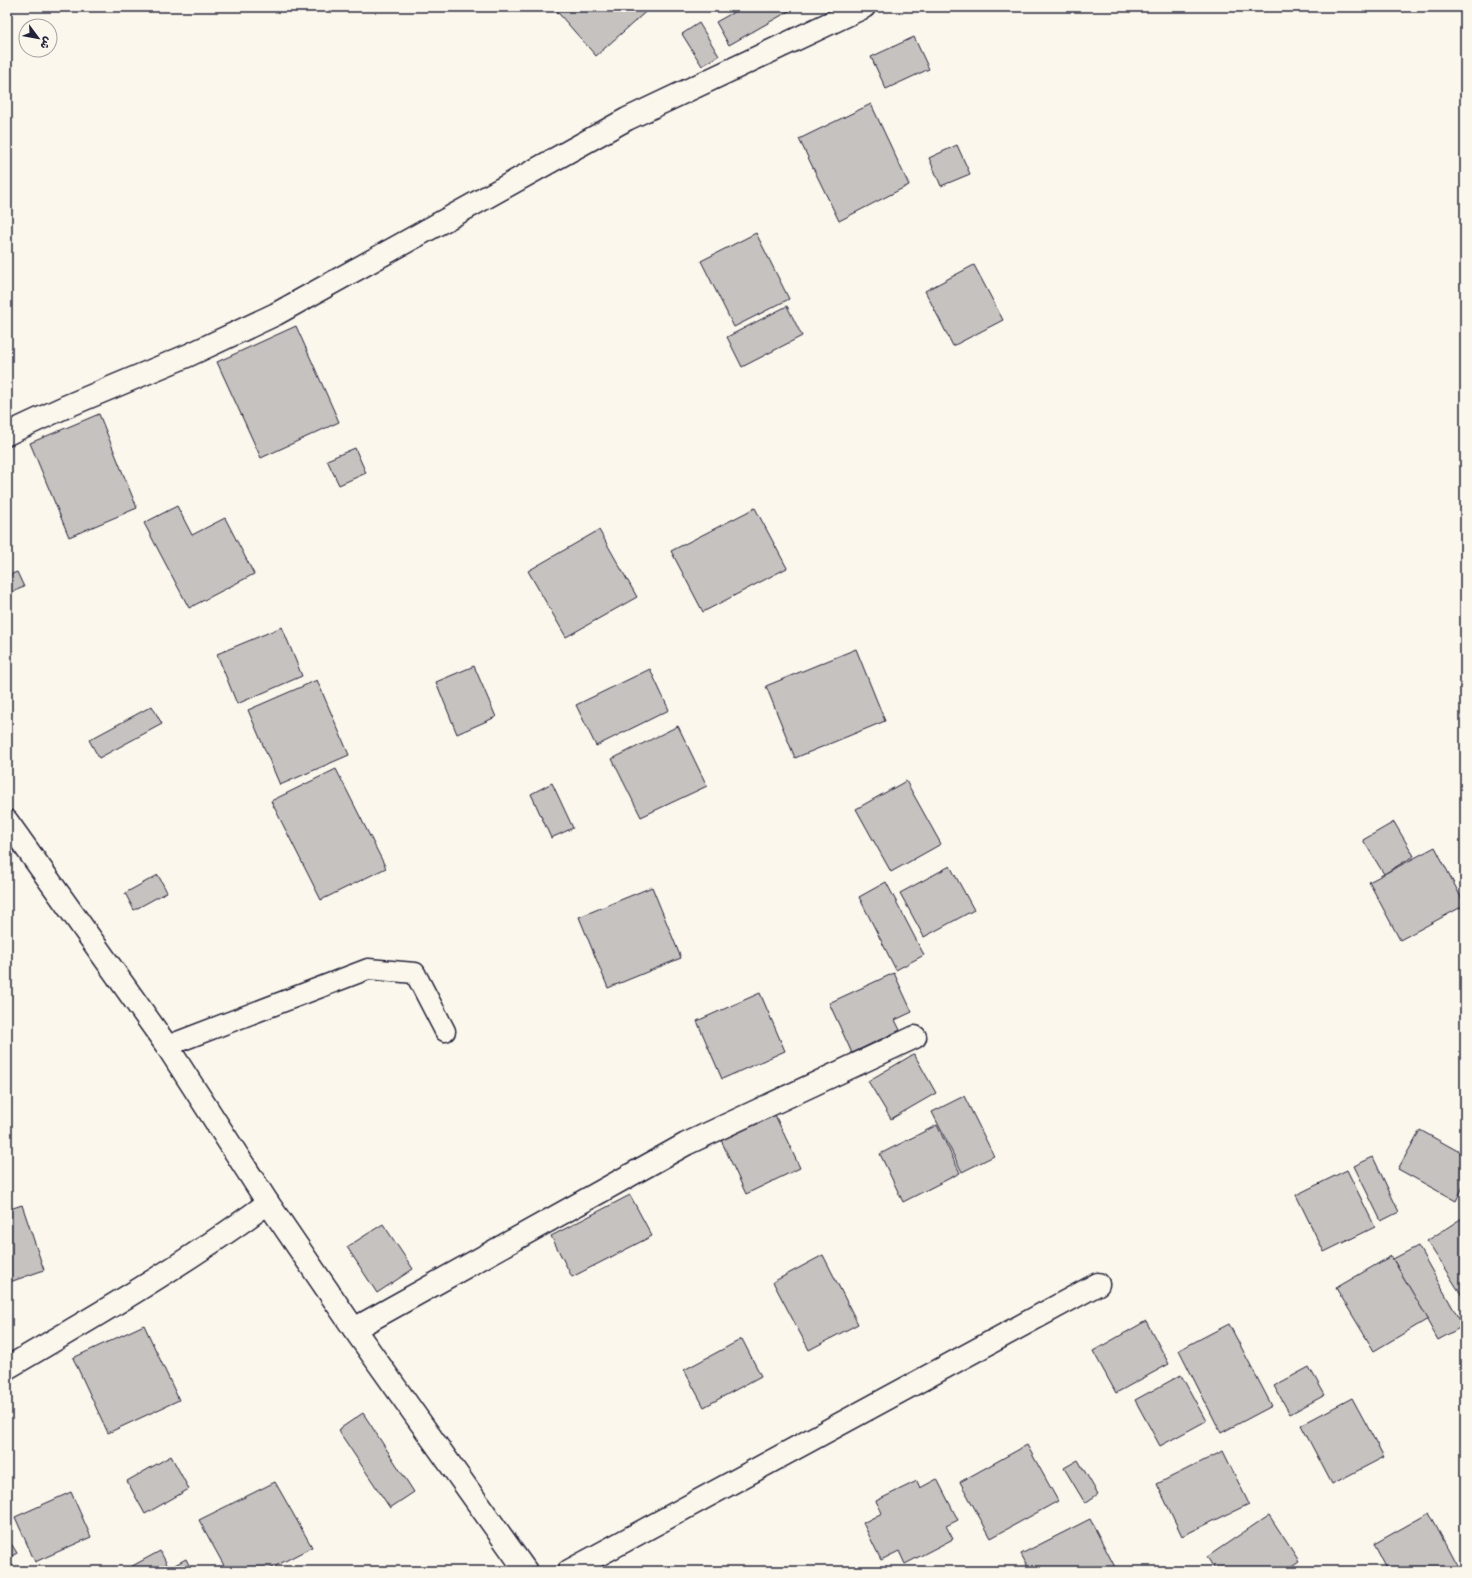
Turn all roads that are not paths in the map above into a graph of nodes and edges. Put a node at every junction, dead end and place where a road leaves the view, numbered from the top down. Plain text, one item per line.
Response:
1 (864, 7) edge
2 (826, 15) edge
3 (7, 434) edge
4 (7, 821) edge
5 (445, 1031) dead end
6 (915, 1037) dead end
7 (167, 1046) junction
8 (268, 1203) junction
9 (1098, 1284) dead end
10 (354, 1329) junction
11 (7, 1368) edge
12 (526, 1571) edge
13 (569, 1571) edge

1 - 2 street
2 - 3 street
4 - 7 street
5 - 7 lane
6 - 10 street
7 - 8 street
8 - 10 street
8 - 11 street
9 - 13 street
10 - 12 street

